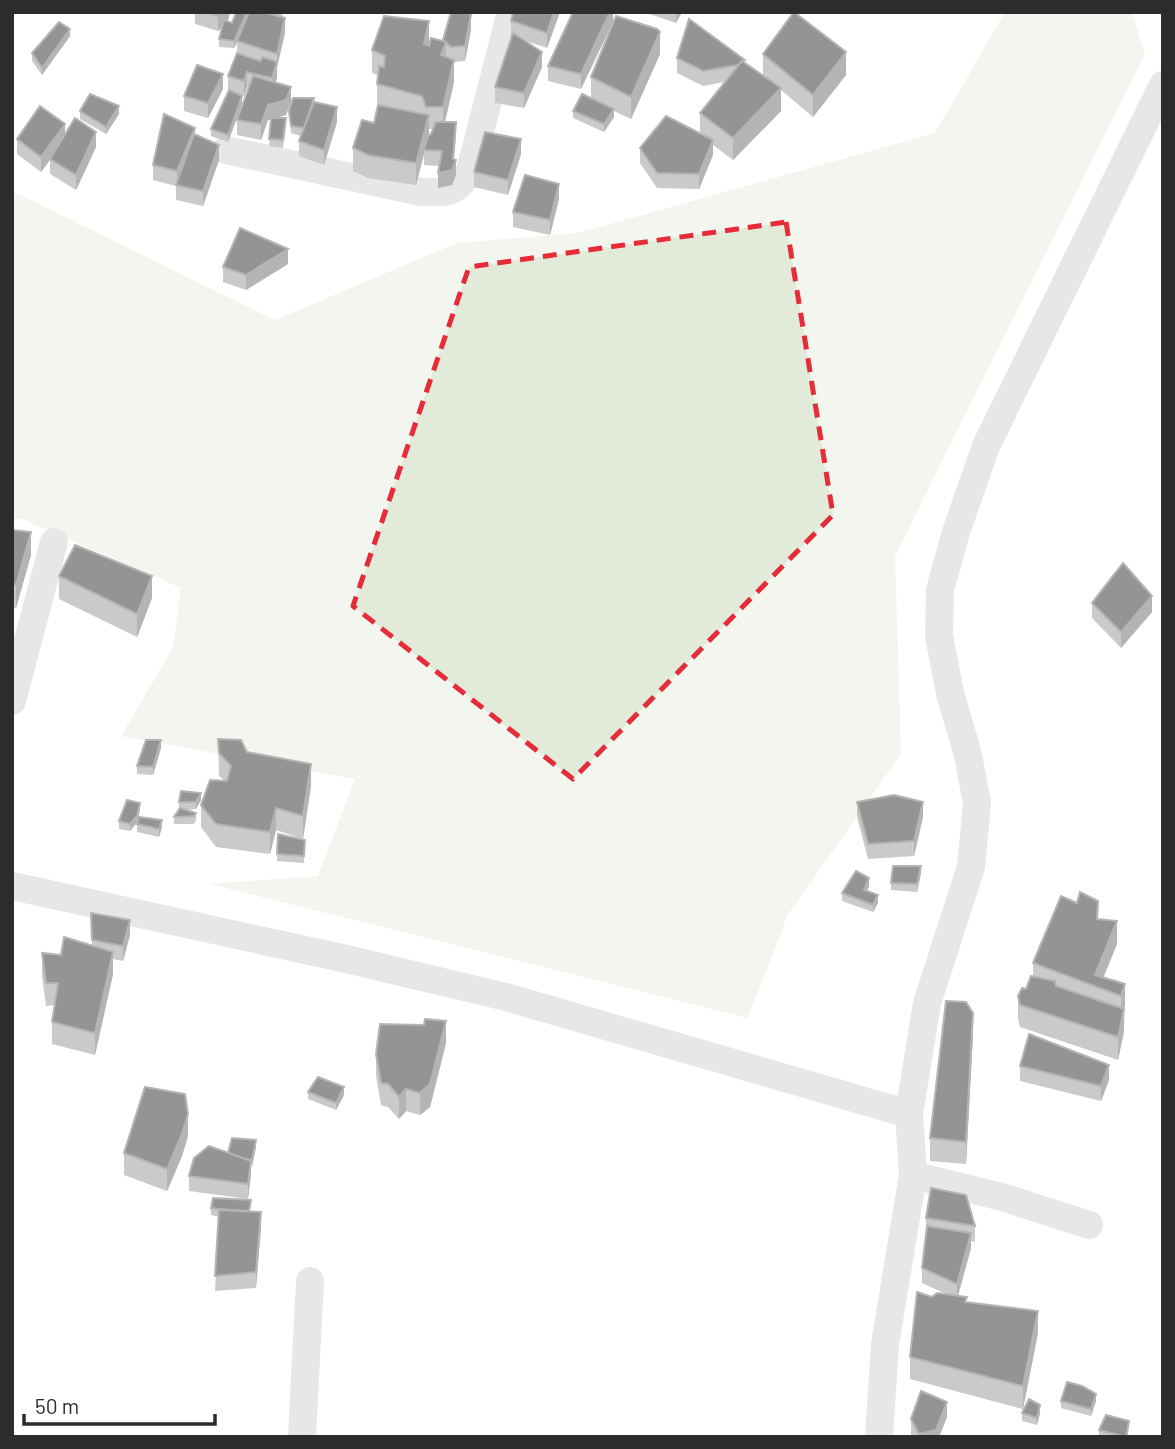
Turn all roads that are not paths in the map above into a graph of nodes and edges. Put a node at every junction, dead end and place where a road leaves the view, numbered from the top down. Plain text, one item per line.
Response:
1 (511, 12) edge
2 (1163, 85) edge
3 (226, 150) dead end
4 (54, 542) dead end
5 (12, 701) edge
6 (12, 886) edge
7 (909, 1114) junction
8 (913, 1175) junction
9 (1089, 1225) dead end
10 (310, 1281) dead end
11 (302, 1437) edge
12 (879, 1437) edge

1 - 3 street
2 - 7 street
4 - 5 street
6 - 7 street
7 - 8 street
8 - 9 street
8 - 12 street
10 - 11 street

